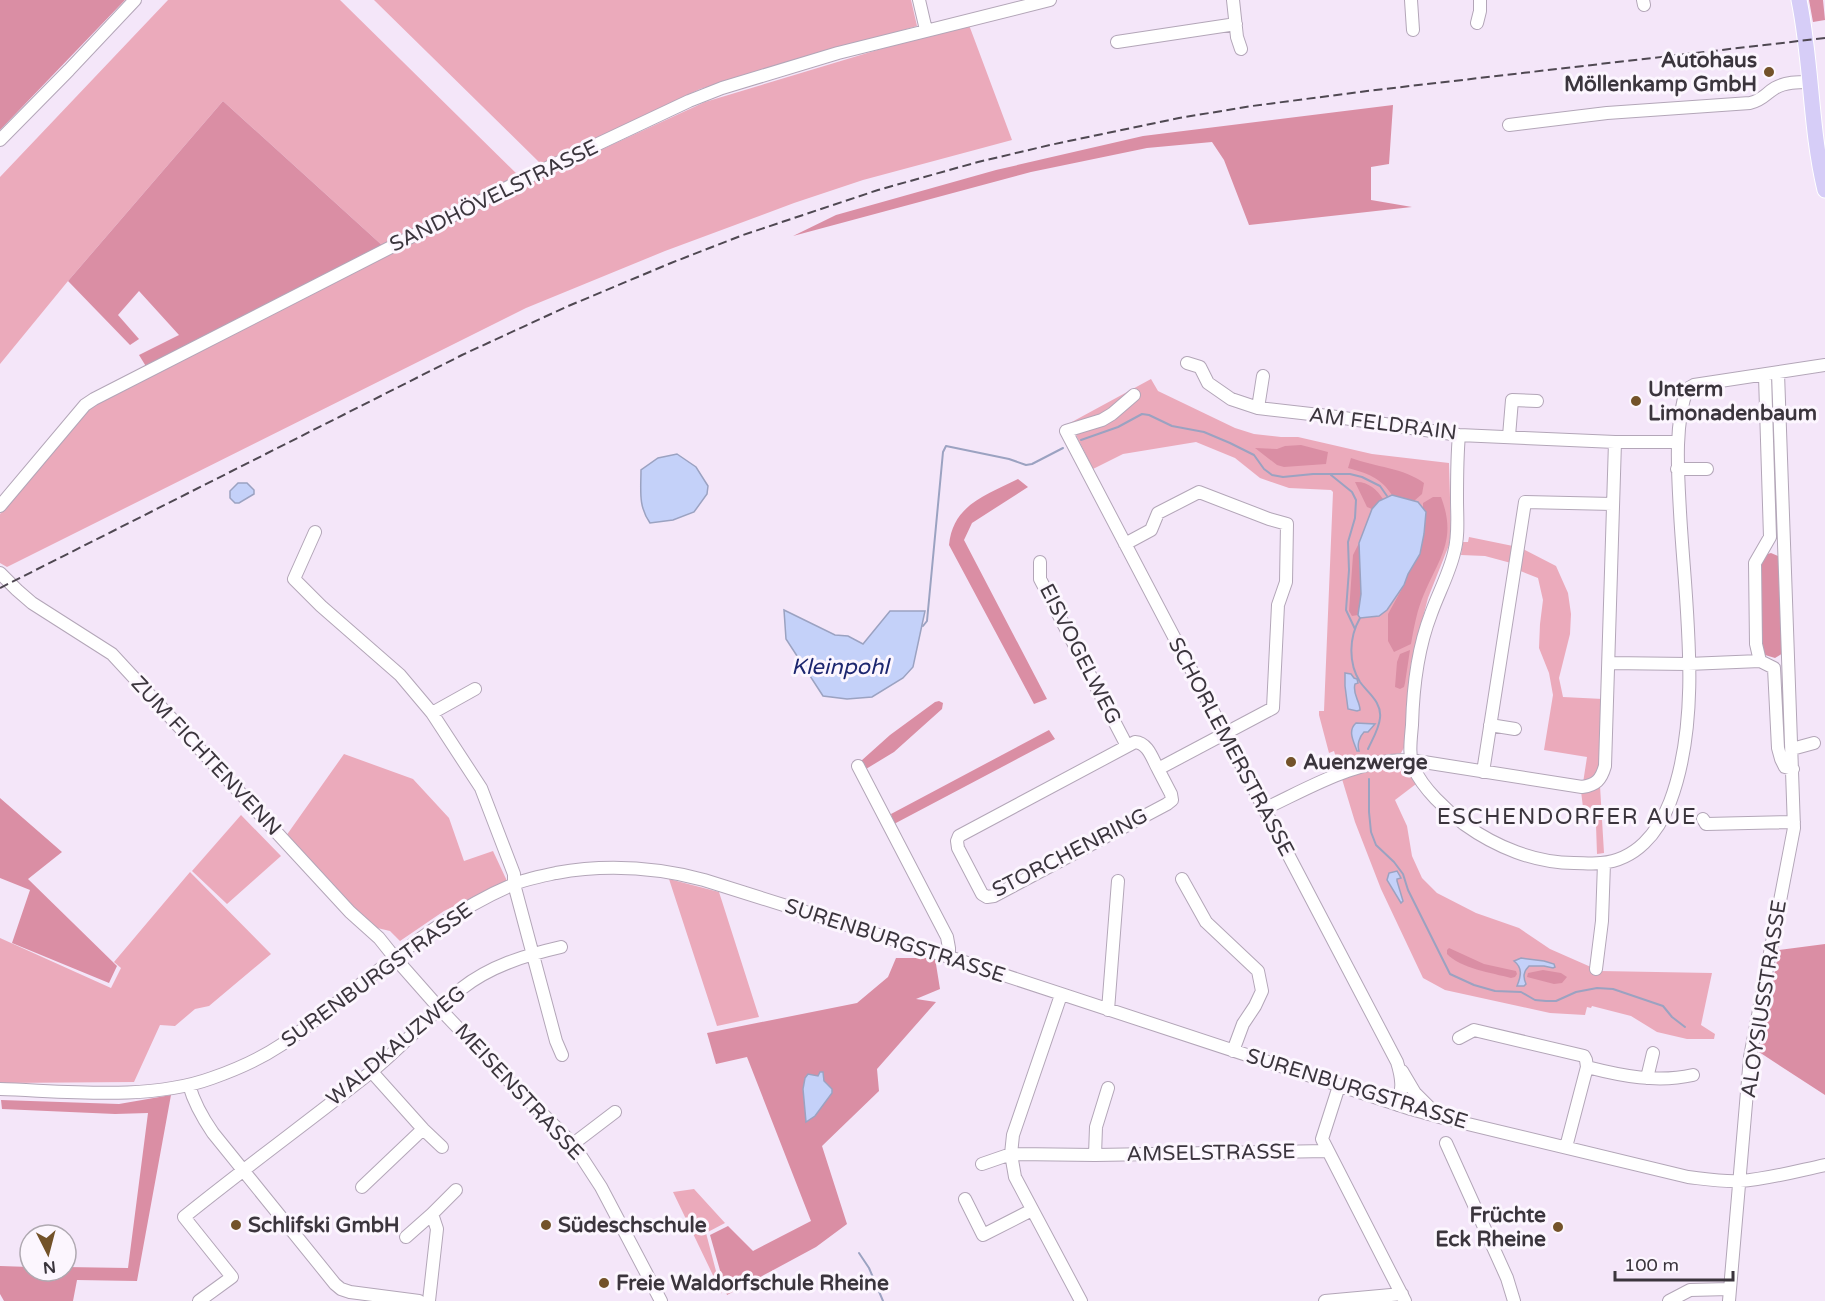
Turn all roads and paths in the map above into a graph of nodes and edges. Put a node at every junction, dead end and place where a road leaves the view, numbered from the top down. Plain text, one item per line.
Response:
1 (135, 0) edge
2 (919, 0) edge
3 (1050, 0) edge
4 (1233, 0) edge
5 (1411, 0) edge
6 (1480, 0) edge
7 (1799, 0) edge
8 (1477, 23) dead end
9 (1236, 24) junction
10 (926, 30) junction
11 (1413, 30) dead end
12 (1117, 42) dead end
13 (1241, 49) dead end
14 (1810, 82) junction
15 (1509, 125) dead end
16 (0, 140) edge
17 (1825, 190) edge
18 (1187, 363) dead end
19 (1825, 365) edge
20 (1778, 373) junction
21 (1765, 375) junction
22 (1263, 376) dead end
23 (1134, 395) dead end
24 (1537, 401) dead end
25 (1258, 408) junction
26 (1459, 435) junction
27 (1509, 436) junction
28 (1615, 442) junction
29 (1678, 442) junction
30 (1677, 469) junction
31 (1707, 469) dead end
32 (1613, 504) junction
33 (0, 506) edge
34 (315, 532) dead end
35 (1125, 544) junction
36 (1040, 562) dead end
37 (0, 573) edge
38 (1788, 660) junction
39 (1760, 661) junction
40 (1609, 663) junction
41 (1688, 664) junction
42 (1774, 668) junction
43 (475, 689) dead end
44 (432, 713) junction
45 (1490, 725) junction
46 (1515, 729) dead end
47 (1223, 734) junction
48 (1814, 743) dead end
49 (1127, 746) junction
50 (1792, 749) junction
51 (1411, 760) junction
52 (858, 766) dead end
53 (1158, 769) junction
54 (1792, 769) junction
55 (1483, 772) junction
56 (1264, 809) junction
57 (1703, 819) dead end
58 (1794, 822) junction
59 (1604, 863) junction
60 (1182, 879) dead end
61 (1118, 881) dead end
62 (514, 884) junction
63 (561, 947) dead end
64 (532, 954) junction
65 (949, 957) junction
66 (395, 958) junction
67 (1596, 969) dead end
68 (1061, 995) junction
69 (440, 1009) junction
70 (1108, 1010) junction
71 (1459, 1038) dead end
72 (1233, 1051) junction
73 (1653, 1053) dead end
74 (562, 1055) dead end
75 (1397, 1062) junction
76 (1587, 1067) junction
77 (371, 1071) junction
78 (1694, 1075) dead end
79 (1647, 1078) junction
80 (189, 1085) junction
81 (1339, 1086) junction
82 (1108, 1088) dead end
83 (0, 1089) edge
84 (1398, 1105) junction
85 (615, 1112) dead end
86 (1438, 1116) junction
87 (423, 1129) junction
88 (1446, 1143) dead end
89 (573, 1144) junction
90 (442, 1147) dead end
91 (1566, 1147) junction
92 (1327, 1150) junction
93 (1011, 1154) junction
94 (1095, 1155) junction
95 (982, 1164) dead end
96 (1825, 1165) edge
97 (244, 1169) junction
98 (1739, 1181) junction
99 (362, 1187) dead end
100 (456, 1190) dead end
101 (965, 1199) dead end
102 (1032, 1210) junction
103 (432, 1214) junction
104 (406, 1237) dead end
105 (1729, 1295) edge
106 (1404, 1297) edge
107 (199, 1301) edge
108 (419, 1301) edge
109 (429, 1301) edge
110 (661, 1301) edge
111 (1081, 1301) edge
112 (1325, 1301) edge
113 (1514, 1301) edge
114 (1669, 1301) edge

1 - 16 street
2 - 10 street
3 - 10 street, SANDHÖVELSTRASSE
4 - 9 street
5 - 11 street
6 - 8 street
7 - 14 main road
9 - 12 street
9 - 13 street
10 - 33 street, SANDHÖVELSTRASSE
14 - 15 street
14 - 17 main road
18 - 25 street, AM FELDRAIN
19 - 20 street
20 - 21 street
20 - 38 street, ALOYSIUSSTRASSE
21 - 29 street
21 - 39 street
22 - 25 street
23 - 35 street, SCHORLEMERSTRASSE
24 - 27 street
25 - 26 street, AM FELDRAIN
26 - 27 street, AM FELDRAIN
26 - 51 street
27 - 28 street, AM FELDRAIN
28 - 29 street, AM FELDRAIN
28 - 32 street
29 - 30 street
30 - 31 street
30 - 41 street
32 - 40 street
32 - 45 street
34 - 44 street
35 - 47 street, SCHORLEMERSTRASSE
35 - 47 street
36 - 49 street, EISVOGELWEG
37 - 66 street, ZUM FICHTENVENN
38 - 42 street
38 - 50 street, ALOYSIUSSTRASSE
39 - 41 street
39 - 42 street
40 - 41 street
40 - 55 street
41 - 59 street
42 - 54 street, ALOYSIUSSTRASSE
43 - 44 street
44 - 62 street
45 - 46 street
45 - 55 street
47 - 53 street
47 - 56 street, SCHORLEMERSTRASSE
48 - 50 street
49 - 53 street, STORCHENRING
49 - 53 street, STORCHENRING
50 - 54 street, ALOYSIUSSTRASSE
51 - 55 street
51 - 56 street
51 - 59 street
52 - 65 street
54 - 58 street, ALOYSIUSSTRASSE
56 - 75 street, SCHORLEMERSTRASSE
57 - 58 street
58 - 98 street, ALOYSIUSSTRASSE
59 - 67 street
60 - 72 street
61 - 70 street
62 - 64 street
62 - 65 street, SURENBURGSTRASSE
62 - 66 street, SURENBURGSTRASSE
63 - 64 street, WALDKAUZWEG
64 - 69 street, WALDKAUZWEG
64 - 74 street
65 - 68 street, SURENBURGSTRASSE
66 - 69 street, MEISENSTRASSE
66 - 80 street, SURENBURGSTRASSE
68 - 70 street, SURENBURGSTRASSE
68 - 93 street
69 - 77 street, WALDKAUZWEG
69 - 89 street, MEISENSTRASSE
70 - 72 street, SURENBURGSTRASSE
71 - 76 street
72 - 81 street, SURENBURGSTRASSE
73 - 79 street
75 - 84 street, SCHORLEMERSTRASSE
75 - 86 street, SCHORLEMERSTRASSE
76 - 79 street
76 - 91 street
77 - 87 street
77 - 97 street, WALDKAUZWEG
78 - 79 street
80 - 83 street, SURENBURGSTRASSE
80 - 97 street
81 - 84 street, SURENBURGSTRASSE
81 - 92 street
82 - 94 street, AMSELSTRASSE
84 - 86 street, SURENBURGSTRASSE
85 - 89 street
86 - 91 street, SURENBURGSTRASSE
87 - 90 street
87 - 99 street
88 - 113 street
89 - 110 street, MEISENSTRASSE
91 - 98 street, SURENBURGSTRASSE
92 - 94 street, AMSELSTRASSE
92 - 106 street
93 - 94 street, AMSELSTRASSE
93 - 95 street, AMSELSTRASSE
93 - 102 street
96 - 98 street, SURENBURGSTRASSE
97 - 107 street, WALDKAUZWEG
97 - 108 street
98 - 105 street, ALOYSIUSSTRASSE
100 - 103 street
101 - 102 street
102 - 111 street
103 - 104 street
103 - 109 street
105 - 114 street
106 - 112 street

